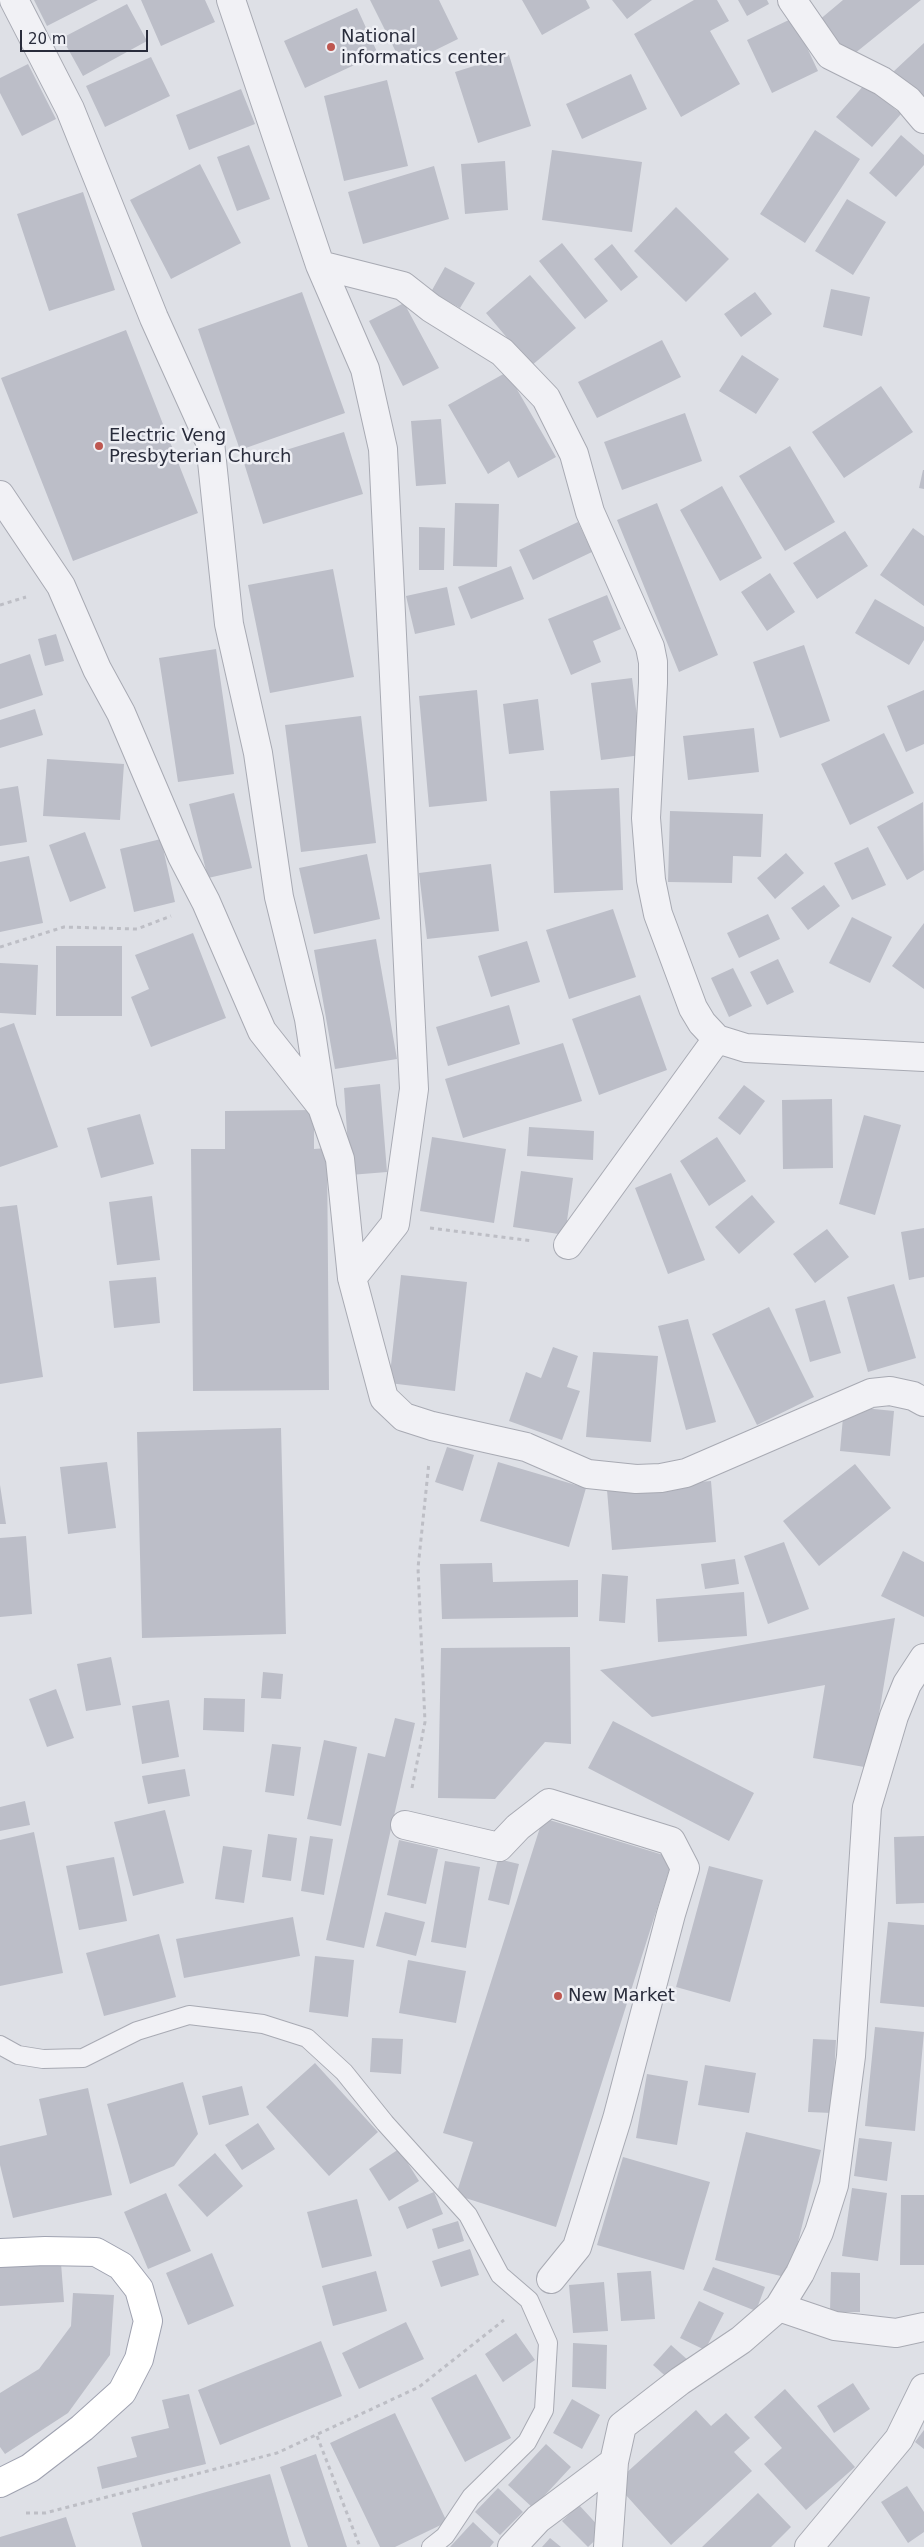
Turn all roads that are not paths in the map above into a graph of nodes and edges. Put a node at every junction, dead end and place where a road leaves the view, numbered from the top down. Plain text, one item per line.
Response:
1 (14, 0) edge
2 (231, 0) edge
3 (792, 0) edge
4 (924, 119) edge
5 (320, 265) junction
6 (0, 495) edge
7 (717, 1039) junction
8 (924, 1057) edge
9 (322, 1107) junction
10 (568, 1245) road end
11 (352, 1278) junction
12 (924, 1402) edge
13 (924, 1658) edge
14 (405, 1825) road end
15 (0, 2045) edge
16 (0, 2253) edge
17 (551, 2279) dead end
18 (779, 2307) junction
19 (924, 2327) edge
20 (924, 2388) edge
21 (614, 2462) junction
22 (0, 2483) edge
23 (431, 2547) edge
24 (512, 2547) edge
25 (608, 2547) edge
26 (809, 2547) edge

1 - 9 street
2 - 5 street
3 - 4 street
5 - 7 street
5 - 11 street
6 - 9 street
7 - 8 street
7 - 10 street
9 - 11 street
11 - 12 street
13 - 18 street
14 - 17 street
15 - 23 lane
16 - 22 main road
18 - 19 street
18 - 21 street
20 - 26 street
21 - 24 street
21 - 25 street

